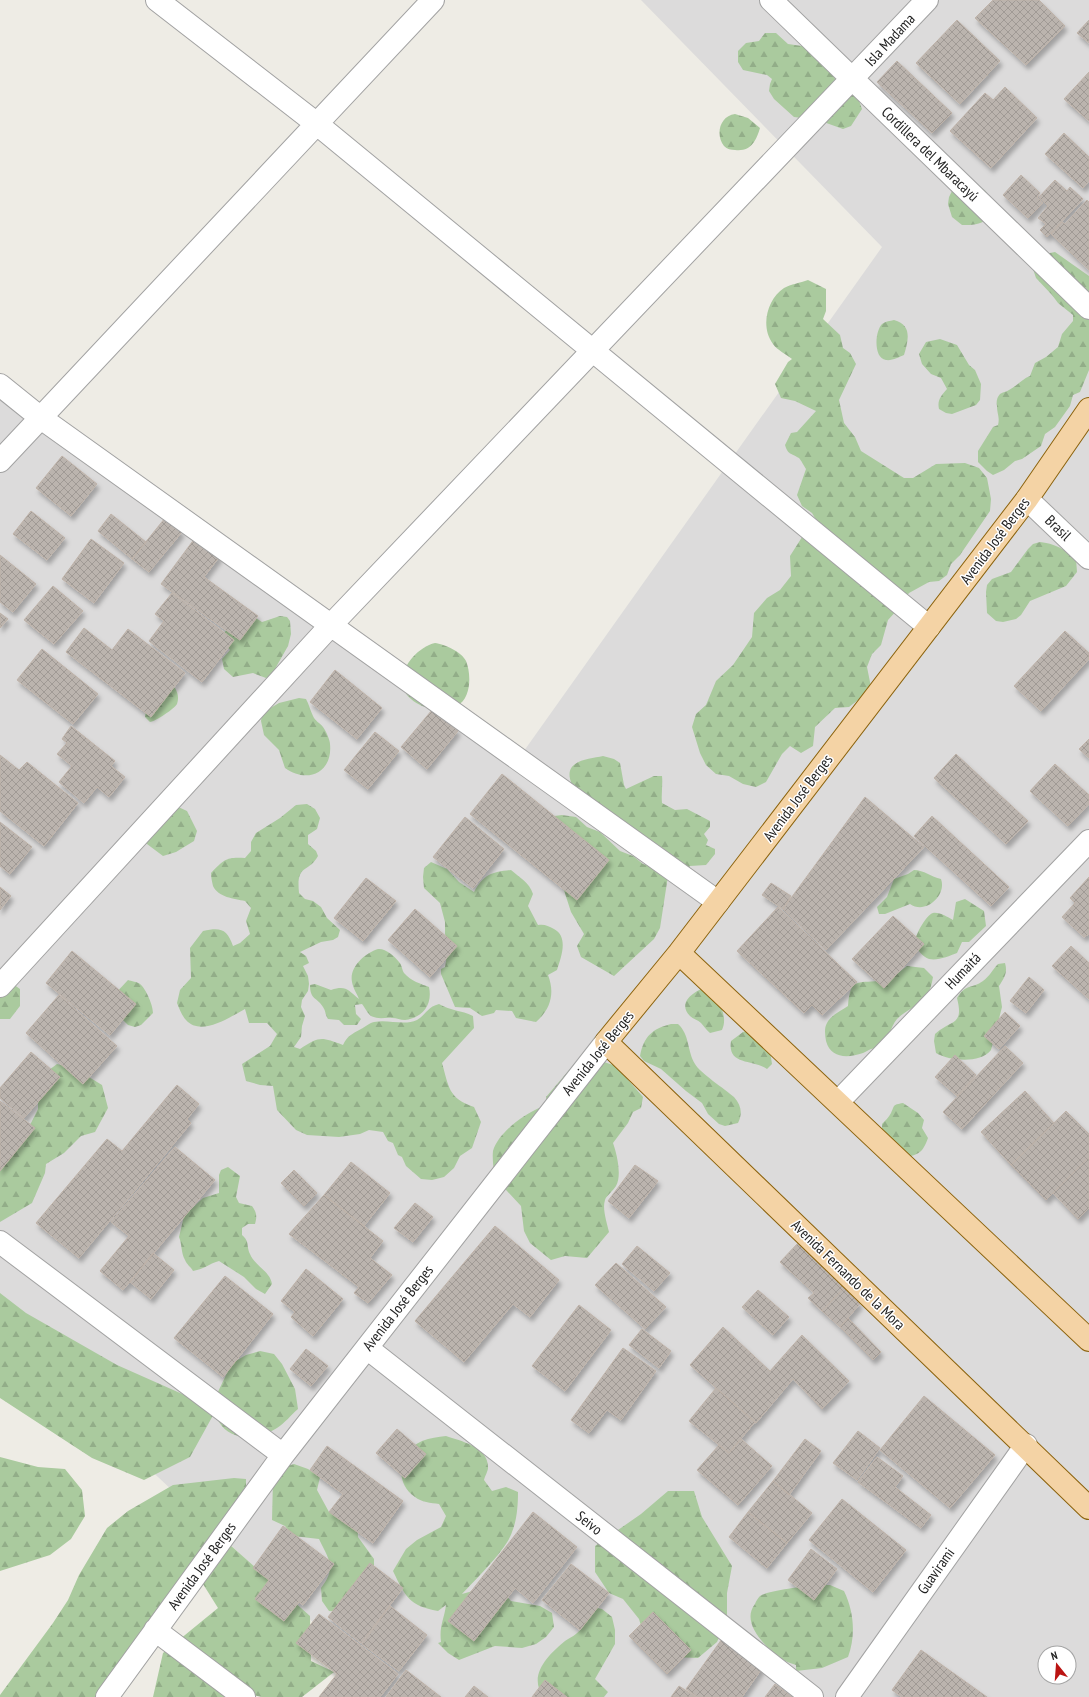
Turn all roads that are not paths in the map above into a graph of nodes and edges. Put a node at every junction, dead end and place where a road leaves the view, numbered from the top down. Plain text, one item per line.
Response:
1 (157, 0) edge
2 (433, 0) edge
3 (770, 0) edge
4 (927, 0) edge
5 (853, 79) junction
6 (316, 124) junction
7 (1089, 308) edge
8 (593, 351) junction
9 (0, 385) edge
10 (1089, 409) edge
11 (41, 418) junction
12 (0, 461) edge
13 (1027, 499) junction
14 (1089, 558) edge
15 (331, 625) junction
16 (929, 627) junction
17 (1089, 841) edge
18 (718, 902) junction
19 (680, 953) junction
20 (0, 986) edge
21 (606, 1042) junction
22 (838, 1102) junction
23 (0, 1242) edge
24 (1089, 1340) edge
25 (366, 1348) junction
26 (1026, 1445) junction
27 (283, 1455) junction
28 (1089, 1508) edge
29 (155, 1630) junction
30 (107, 1697) edge
31 (244, 1697) edge
32 (812, 1697) edge
33 (847, 1697) edge

1 - 6 street
2 - 6 street
3 - 5 street, Cordillera del Mbaracayú
4 - 5 street, Isla Madama
5 - 7 street, Cordillera del Mbaracayú
5 - 8 street, Isla Madama
6 - 8 street
6 - 11 street
8 - 15 street, Isla Madama
8 - 16 street
9 - 11 street
10 - 13 main road, Avenida José Berges
11 - 12 street
11 - 15 street
13 - 14 street, Brasil
13 - 16 main road, Avenida José Berges
15 - 18 street
15 - 20 street, Isla Madama
16 - 18 main road, Avenida José Berges
17 - 22 street, Humaitá
18 - 19 main road, Avenida José Berges
19 - 21 main road, Avenida José Berges
19 - 22 main road
21 - 25 street, Avenida José Berges
21 - 26 main road, Avenida Fernando de la Mora
22 - 24 main road
23 - 27 street
25 - 27 street, Avenida José Berges
25 - 32 street, Seivo
26 - 28 main road, Avenida Fernando de la Mora
26 - 33 street, Guavirami
27 - 29 street, Avenida José Berges
29 - 30 street, Avenida José Berges
29 - 31 street

